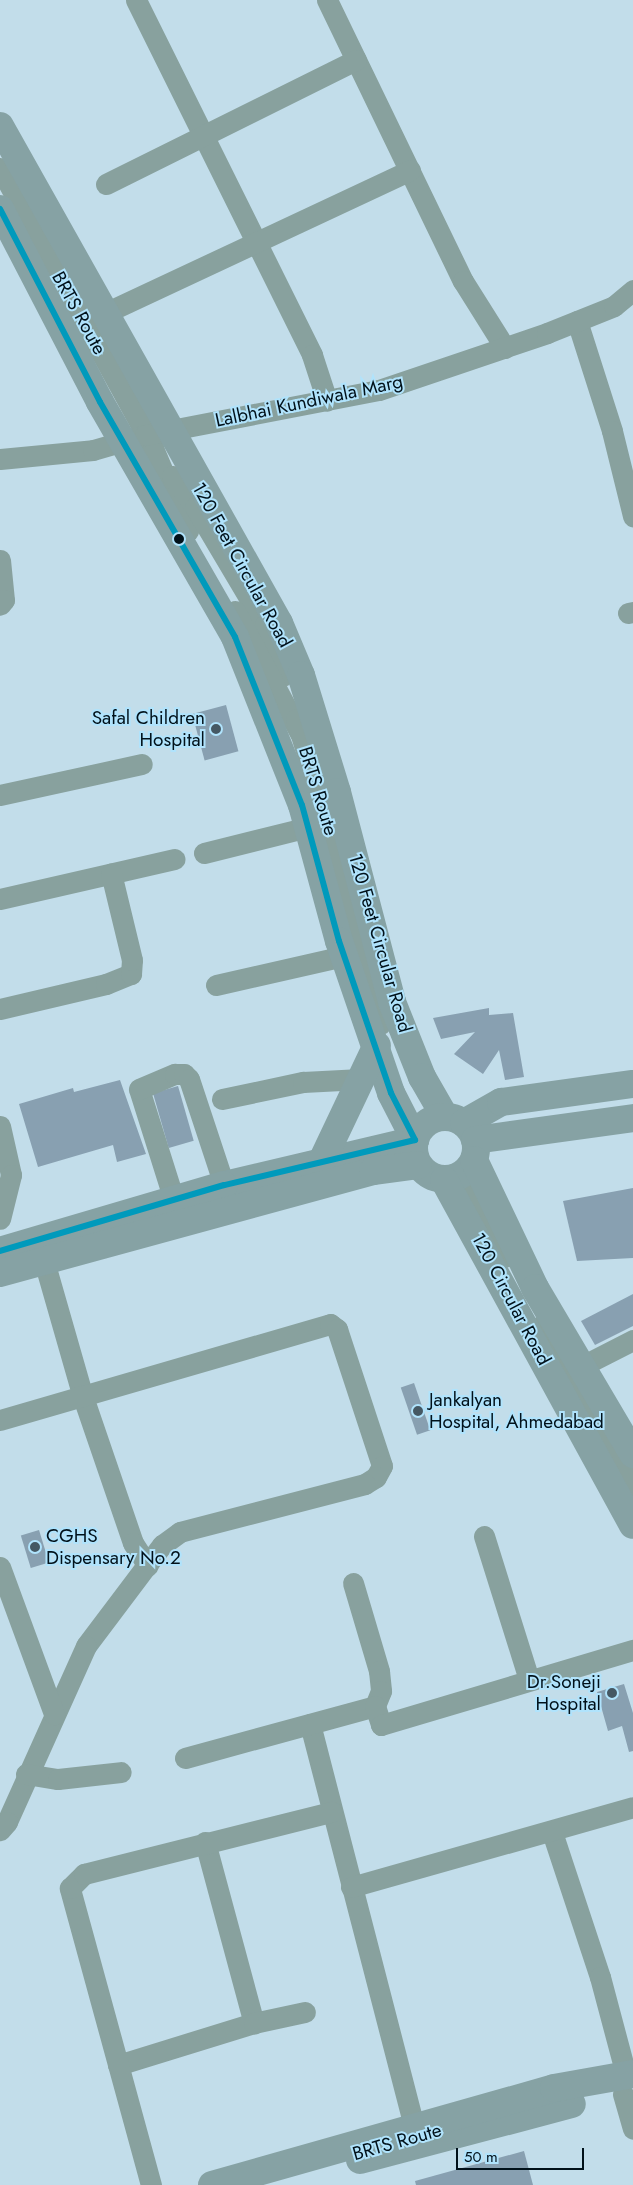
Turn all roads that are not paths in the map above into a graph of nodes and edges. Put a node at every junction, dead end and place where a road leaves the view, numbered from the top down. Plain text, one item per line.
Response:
1 (136, 0) edge
2 (328, 0) edge
3 (356, 60) junction
4 (0, 126) edge
5 (200, 134) junction
6 (0, 168) edge
7 (410, 170) junction
8 (106, 184) dead end
9 (0, 209) edge
10 (257, 242) junction
11 (633, 290) edge
12 (103, 314) junction
13 (577, 321) junction
14 (505, 348) junction
15 (327, 401) junction
16 (145, 435) junction
17 (0, 459) edge
18 (633, 516) edge
19 (0, 560) edge
20 (0, 605) edge
21 (142, 764) dead end
22 (0, 795) edge
23 (308, 827) junction
24 (204, 853) dead end
25 (174, 859) dead end
26 (111, 873) junction
27 (0, 899) edge
28 (344, 956) junction
29 (216, 985) dead end
30 (0, 1009) edge
31 (379, 1034) junction
32 (361, 1079) junction
33 (633, 1084) edge
34 (222, 1099) dead end
35 (633, 1118) edge
36 (0, 1126) edge
37 (461, 1149) junction
38 (417, 1153) junction
39 (322, 1161) junction
40 (224, 1185) junction
41 (174, 1200) junction
42 (0, 1219) edge
43 (0, 1251) edge
44 (44, 1261) junction
45 (0, 1273) edge
46 (633, 1340) edge
47 (582, 1366) junction
48 (83, 1397) junction
49 (0, 1420) edge
50 (631, 1445) edge
51 (633, 1489) edge
52 (633, 1525) edge
53 (484, 1536) dead end
54 (148, 1566) junction
55 (0, 1567) edge
56 (353, 1583) dead end
57 (633, 1650) edge
58 (530, 1680) junction
59 (374, 1706) junction
60 (54, 1714) junction
61 (310, 1724) junction
62 (185, 1758) dead end
63 (121, 1772) dead end
64 (26, 1774) junction
65 (633, 1807) edge
66 (331, 1812) junction
67 (0, 1830) edge
68 (552, 1832) junction
69 (205, 1842) junction
70 (351, 1887) junction
71 (305, 2012) dead end
72 (254, 2023) junction
73 (118, 2065) junction
74 (630, 2084) edge
75 (414, 2126) junction
76 (633, 2129) edge
77 (151, 2185) edge
78 (212, 2185) edge
79 (251, 2185) edge
80 (278, 2185) edge

1 - 5 street
2 - 3 street
3 - 5 street
3 - 7 street
4 - 12 main road, 120 Feet Circular Road
5 - 8 street
5 - 10 street
6 - 16 street, BRTS Route
7 - 10 street
7 - 14 street
9 - 16 main road, 120 Feet Circular Road
10 - 12 street
10 - 15 street
11 - 13 street, Lalbhai Kundiwala Marg
12 - 16 main road, 120 Feet Circular Road
13 - 14 street, Lalbhai Kundiwala Marg
13 - 18 street
14 - 15 street, Lalbhai Kundiwala Marg
15 - 16 street, Lalbhai Kundiwala Marg
16 - 17 street, Lalbhai Kundiwala Marg
16 - 23 main road, 120 Feet Circular Road
16 - 31 street, BRTS Route
16 - 37 main road, 120 Feet Circular Road
19 - 20 street
21 - 22 street
23 - 24 street
23 - 28 main road, 120 Feet Circular Road
25 - 26 street
26 - 27 street
26 - 30 street
28 - 29 street
28 - 31 main road, 120 Feet Circular Road
31 - 32 main road
31 - 38 main road, 120 Feet Circular Road
32 - 34 street
32 - 39 main road
33 - 37 main road
35 - 37 main road
36 - 42 street
37 - 38 main road
37 - 38 main road
37 - 47 main road, 120 Circular Road
37 - 51 street
37 - 52 main road, 120 Circular Road
38 - 39 main road
38 - 44 main road
39 - 40 main road
40 - 41 main road
40 - 41 street
41 - 43 main road
44 - 45 main road
44 - 48 street
46 - 47 street
47 - 50 main road, 120 Circular Road
48 - 49 street
48 - 54 street
48 - 54 street
53 - 58 street
54 - 60 street
55 - 60 street
56 - 59 street
57 - 58 street
58 - 59 street
59 - 61 street
60 - 64 street
61 - 62 street
61 - 66 street
63 - 64 street
64 - 67 street
65 - 68 street
66 - 69 street
66 - 70 street
68 - 70 street
68 - 74 street
69 - 72 street
69 - 73 street
70 - 75 street
71 - 72 street
72 - 73 street
73 - 77 street
74 - 75 main road
74 - 76 street
74 - 79 street, BRTS Route
74 - 80 main road
75 - 78 main road

